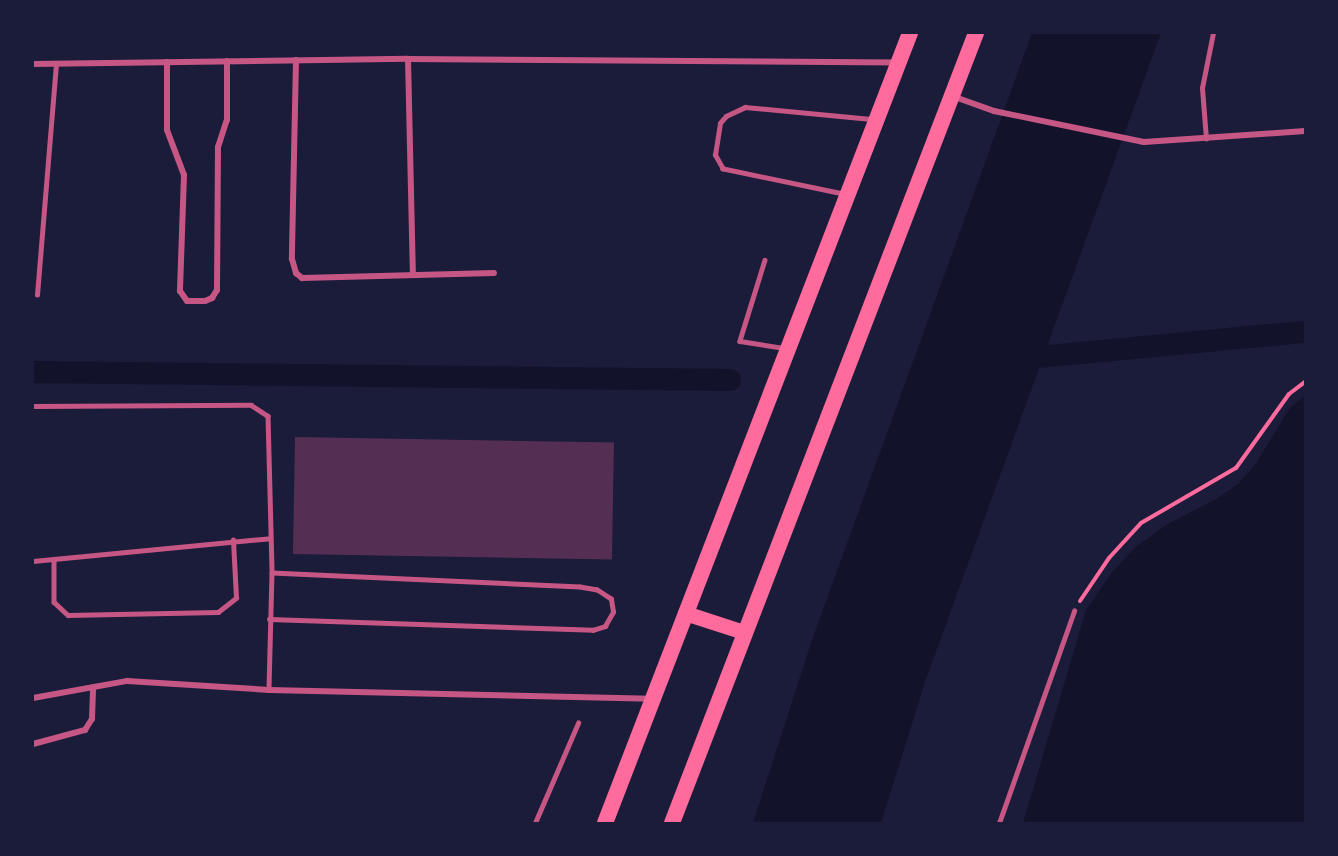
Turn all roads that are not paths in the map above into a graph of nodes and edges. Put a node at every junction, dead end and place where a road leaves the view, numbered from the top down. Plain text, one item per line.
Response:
1 (910, 33) edge
2 (976, 33) edge
3 (1213, 33) edge
4 (408, 59) junction
5 (296, 60) junction
6 (227, 61) junction
7 (167, 62) junction
8 (899, 62) junction
9 (33, 64) edge
10 (56, 64) junction
11 (952, 95) junction
12 (875, 119) junction
13 (1305, 131) edge
14 (1206, 139) junction
15 (846, 194) junction
16 (765, 260) dead end
17 (494, 273) dead end
18 (413, 275) junction
19 (36, 295) dead end
20 (787, 348) junction
21 (33, 406) edge
22 (270, 538) junction
23 (233, 540) junction
24 (54, 559) junction
25 (33, 561) edge
26 (272, 573) junction
27 (1074, 611) road end
28 (685, 613) junction
29 (269, 619) junction
30 (744, 632) junction
31 (93, 687) junction
32 (269, 690) junction
33 (33, 698) edge
34 (652, 699) junction
35 (578, 723) dead end
36 (33, 744) edge
37 (535, 823) edge
38 (605, 823) edge
39 (672, 823) edge
40 (999, 823) edge

1 - 8 highway
2 - 11 highway
3 - 14 lane
4 - 5 street
4 - 8 street
4 - 18 street
5 - 6 street
5 - 18 street
6 - 7 street
6 - 7 street
7 - 10 street
8 - 12 highway
9 - 10 street
10 - 19 lane
11 - 14 street
11 - 30 highway
12 - 15 highway
12 - 15 lane
13 - 14 street
15 - 20 highway
16 - 20 lane
17 - 18 street
20 - 28 highway
21 - 22 lane
22 - 23 lane
22 - 26 lane
23 - 24 lane
23 - 24 lane
24 - 25 lane
26 - 29 lane
26 - 29 lane
27 - 40 lane
28 - 30 main road
28 - 34 highway
29 - 32 lane
30 - 39 highway
31 - 32 street
31 - 33 street
31 - 36 street
32 - 34 street
34 - 38 highway
35 - 37 lane

